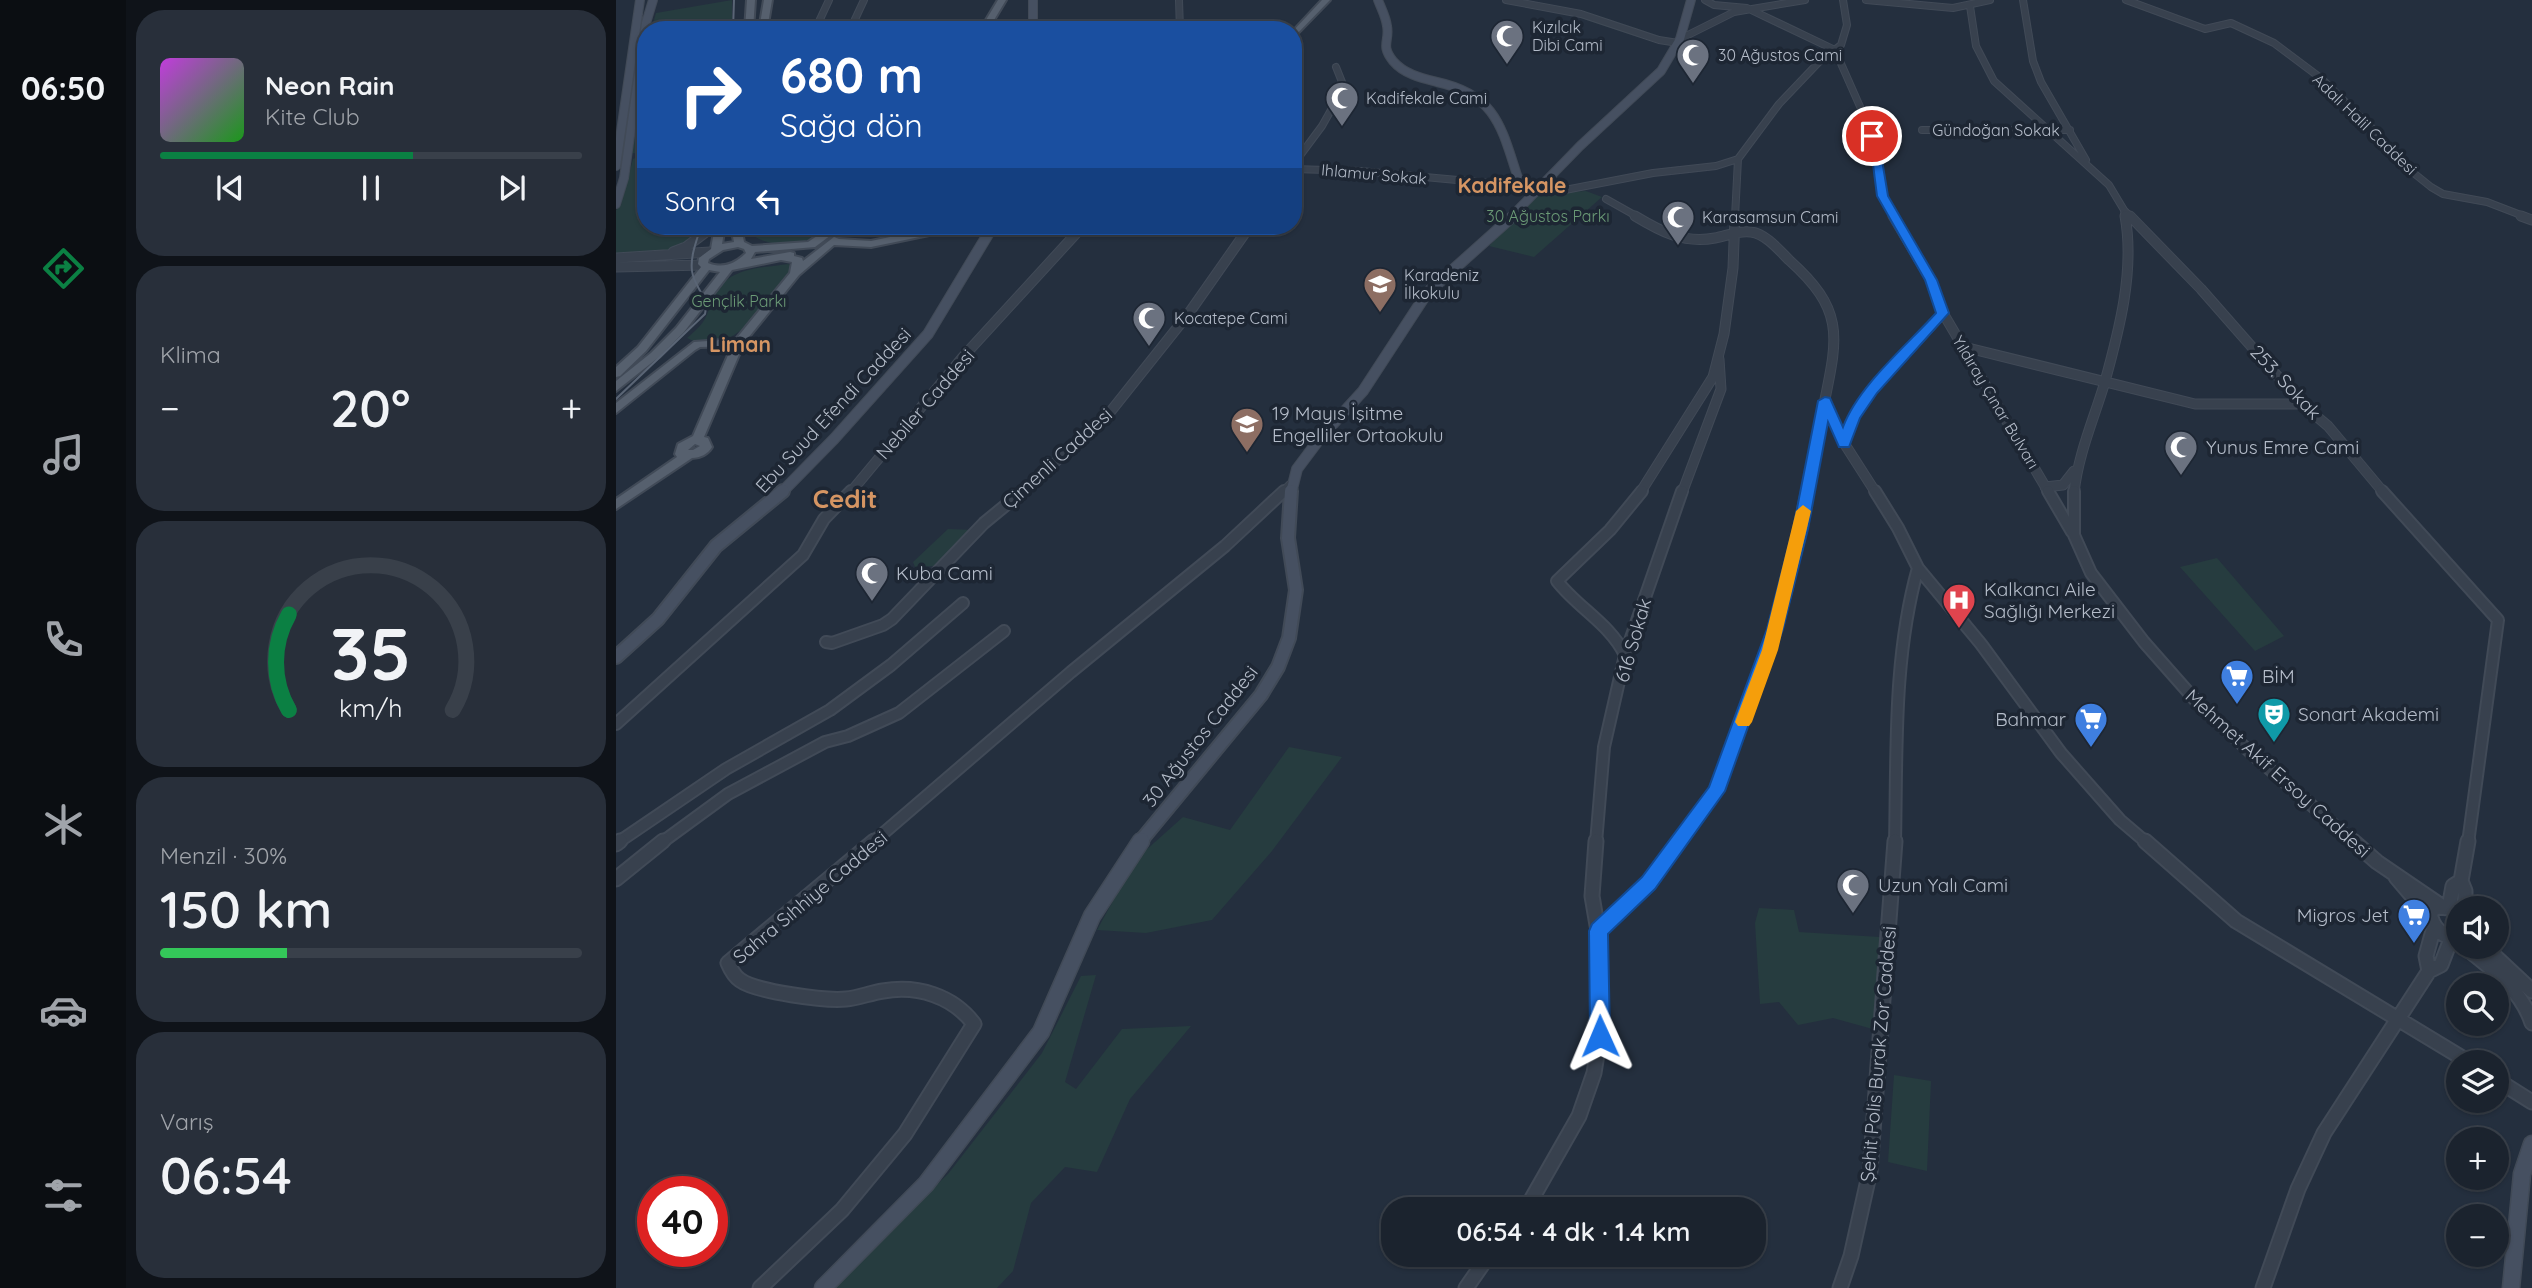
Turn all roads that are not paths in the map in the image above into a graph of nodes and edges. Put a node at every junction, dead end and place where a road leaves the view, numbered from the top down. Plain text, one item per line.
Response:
1 (751, 0) edge
2 (768, 0) edge
3 (830, 0) edge
4 (864, 0) edge
5 (994, 0) edge
6 (1002, 0) edge
7 (1033, 0) edge
8 (1179, 0) edge
9 (1319, 0) edge
10 (1326, 0) edge
11 (1378, 0) edge
12 (1506, 0) edge
13 (1691, 0) edge
14 (1705, 0) edge
15 (1805, 0) edge
16 (1843, 0) edge
17 (1866, 0) edge
18 (1990, 0) edge
19 (2023, 0) edge
20 (2126, 0) edge
21 (653, 1) edge
22 (639, 2) edge
23 (1970, 6) junction
24 (1747, 8) junction
25 (650, 12) junction
26 (637, 14) junction
27 (639, 21) edge
28 (647, 21) edge
29 (750, 21) edge
30 (764, 21) edge
31 (820, 21) edge
32 (854, 21) edge
33 (985, 21) edge
34 (987, 21) edge
35 (1033, 21) edge
36 (1180, 21) edge
37 (1300, 21) edge
38 (1302, 26) edge
39 (637, 31) edge
40 (1679, 41) junction
41 (1835, 50) junction
42 (1336, 67) dead end
43 (637, 86) edge
44 (1922, 130) dead end
45 (2046, 130) junction
46 (2070, 130) junction
47 (1302, 154) edge
48 (1738, 159) junction
49 (616, 166) edge
50 (1302, 168) edge
51 (2091, 168) junction
52 (1539, 190) junction
53 (1606, 199) dead end
54 (616, 204) edge
55 (2124, 210) junction
56 (2532, 220) edge
57 (1734, 232) junction
58 (702, 235) edge
59 (717, 235) edge
60 (737, 235) edge
61 (827, 235) edge
62 (838, 235) edge
63 (906, 235) edge
64 (988, 235) edge
65 (1075, 235) edge
66 (1244, 235) edge
67 (738, 244) junction
68 (825, 246) junction
69 (804, 247) junction
70 (750, 249) junction
71 (713, 251) junction
72 (657, 257) junction
73 (783, 257) junction
74 (616, 258) edge
75 (752, 262) junction
76 (705, 266) junction
77 (616, 267) edge
78 (732, 267) junction
79 (795, 274) junction
80 (719, 280) junction
81 (1942, 313) junction
82 (739, 342) junction
83 (1964, 347) junction
84 (1719, 359) junction
85 (616, 373) edge
86 (2104, 384) junction
87 (616, 387) edge
88 (1825, 401) junction
89 (2302, 404) junction
90 (616, 410) edge
91 (1844, 443) junction
92 (2077, 465) junction
93 (1291, 485) junction
94 (2045, 487) junction
95 (2074, 495) junction
96 (2053, 500) junction
97 (616, 502) edge
98 (2074, 535) junction
99 (1918, 568) junction
100 (963, 603) dead end
101 (1004, 631) dead end
102 (826, 642) dead end
103 (1625, 655) junction
104 (616, 657) edge
105 (616, 724) edge
106 (616, 844) edge
107 (2396, 877) junction
108 (616, 879) edge
109 (2461, 881) junction
110 (2452, 896) edge
111 (2465, 896) edge
112 (2446, 906) edge
113 (2446, 909) edge
114 (2432, 922) junction
115 (1598, 931) junction
116 (2446, 932) edge
117 (2446, 957) edge
118 (2478, 959) edge
119 (2498, 959) edge
120 (2429, 971) junction
121 (2532, 991) edge
122 (2400, 1018) junction
123 (2532, 1023) edge
124 (2450, 1050) edge
125 (2509, 1088) edge
126 (2532, 1102) edge
127 (2532, 1116) edge
128 (2532, 1144) edge
129 (1533, 1197) edge
130 (1481, 1267) edge
131 (760, 1288) edge
132 (822, 1288) edge
133 (1466, 1288) edge
134 (1840, 1288) edge
135 (2263, 1288) edge
136 (2511, 1288) edge

1 - 29 main road
2 - 30 main road
3 - 31 street
4 - 32 street
5 - 33 main road
6 - 34 main road
7 - 35 main road
8 - 36 street
9 - 37 main road
10 - 38 main road
11 - 52 main road
12 - 40 street
13 - 40 main road, 30 Ağustos Caddesi
14 - 24 street
15 - 24 street
16 - 41 street
17 - 23 street
18 - 23 street
19 - 46 street
20 - 56 street, Adalı Halil Caddesi
21 - 22 main road
21 - 25 main road
22 - 26 main road
23 - 45 street, Mehmet Akif Ersoy Caddesi
24 - 40 street
24 - 41 street
25 - 26 main road
25 - 28 main road
26 - 27 main road
39 - 49 main road
40 - 52 main road, 30 Ağustos Caddesi
41 - 48 street
41 - 81 street, Yıldıray Çınar Bulvarı
42 - 47 street
43 - 54 main road
44 - 45 street, Gündoğan Sokak
45 - 46 street, Gündoğan Sokak
45 - 51 street, Mehmet Akif Ersoy Caddesi
46 - 51 street
48 - 52 street, Ihlamur Sokak
48 - 57 street
50 - 52 street, Ihlamur Sokak
51 - 55 street, Mehmet Akif Ersoy Caddesi
52 - 93 main road, 30 Ağustos Caddesi
53 - 57 street
55 - 86 street, Mehmet Akif Ersoy Caddesi
55 - 89 street, 253. Sokak
57 - 84 street
57 - 88 street
58 - 72 street
59 - 71 main road
60 - 67 main road
61 - 69 main road
62 - 68 main road
63 - 68 main road
64 - 104 main road, Ebu Suud Efendi Caddesi
65 - 105 street, Nebiler Caddesi
66 - 102 street, Çimenli Caddesi
67 - 70 main road
67 - 71 main road
68 - 69 main road
68 - 73 main road
68 - 79 main road
69 - 70 main road
70 - 78 main road
71 - 72 street
71 - 76 main road
72 - 74 street
73 - 75 main road
73 - 79 main road
75 - 78 main road
75 - 80 main road
76 - 77 street
76 - 78 main road
76 - 85 main road
78 - 80 main road
79 - 82 main road
80 - 87 main road
81 - 83 street, Yıldıray Çınar Bulvarı
81 - 91 street
82 - 90 main road
82 - 97 main road
83 - 86 street
83 - 94 street, Yıldıray Çınar Bulvarı
84 - 103 street, 616 Sokak
84 - 103 street
86 - 89 street
86 - 92 street, Mehmet Akif Ersoy Caddesi
88 - 91 street
88 - 115 street
89 - 109 street, 253. Sokak
91 - 99 street
92 - 94 street
92 - 95 street, Mehmet Akif Ersoy Caddesi
93 - 131 street, Sahra Sıhhiye Caddesi
93 - 132 main road, 30 Ağustos Caddesi
94 - 96 street, Yıldıray Çınar Bulvarı
95 - 96 street
95 - 98 street, Mehmet Akif Ersoy Caddesi
96 - 98 street, Yıldıray Çınar Bulvarı
98 - 107 street, Mehmet Akif Ersoy Caddesi
99 - 122 street
99 - 134 street, Şehit Polis Burak Zor Caddesi
100 - 106 street
101 - 108 street
103 - 115 street, 616 Sokak
107 - 112 street
107 - 114 street
109 - 110 street
109 - 111 street
113 - 114 street
114 - 116 street
114 - 120 street
115 - 129 street, 616 Sokak
117 - 120 street
118 - 123 street
119 - 121 street
120 - 122 street
122 - 124 street
122 - 135 street
125 - 126 street
126 - 127 street
128 - 136 main road
130 - 133 street

